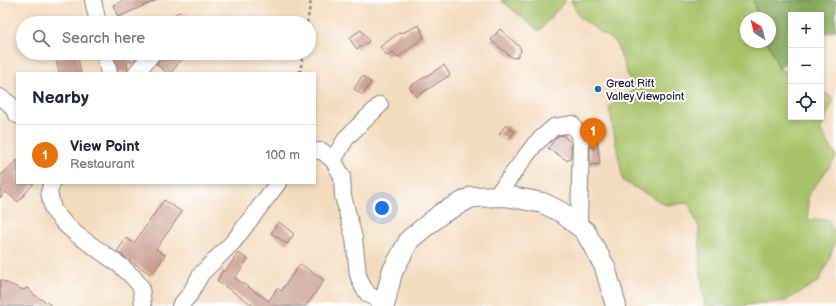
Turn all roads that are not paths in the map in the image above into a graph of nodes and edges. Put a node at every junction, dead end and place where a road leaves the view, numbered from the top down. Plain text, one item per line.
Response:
1 (93, 0) edge
2 (96, 16) edge
3 (106, 60) edge
4 (147, 60) edge
5 (109, 72) edge
6 (137, 72) edge
7 (0, 97) edge
8 (380, 105) dead end
9 (16, 113) edge
10 (316, 151) edge
11 (333, 160) junction
12 (52, 184) edge
13 (277, 184) edge
14 (496, 196) junction
15 (579, 226) junction
16 (385, 305) edge
17 (143, 306) edge
18 (180, 306) edge
19 (616, 306) edge

1 - 2 street
3 - 5 street
4 - 6 street
7 - 9 street
8 - 11 street
10 - 11 street
11 - 16 street
12 - 17 street
13 - 18 street
14 - 15 main road
14 - 15 street
14 - 16 main road
15 - 19 main road

